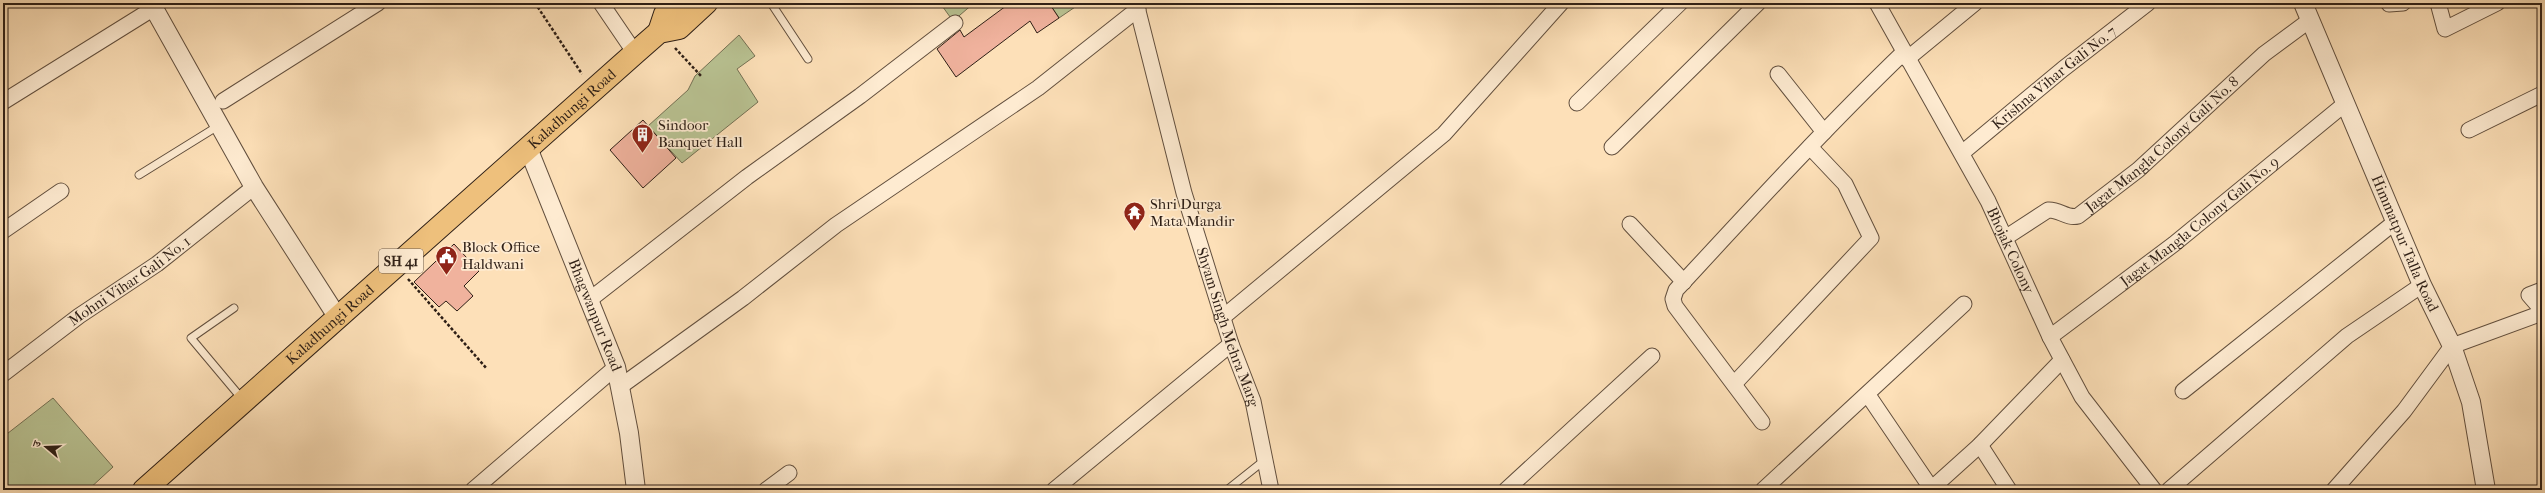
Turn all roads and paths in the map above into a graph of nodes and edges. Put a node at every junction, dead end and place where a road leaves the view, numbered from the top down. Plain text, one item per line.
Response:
1 (378, 3) edge
2 (535, 3) edge
3 (601, 3) edge
4 (677, 3) edge
5 (706, 3) edge
6 (771, 3) edge
7 (1561, 3) edge
8 (1680, 3) edge
9 (1877, 3) edge
10 (1975, 3) edge
11 (2148, 3) edge
12 (2303, 3) edge
13 (2438, 3) edge
14 (2497, 3) edge
15 (153, 5) edge
16 (1752, 5) edge
17 (1137, 6) edge
18 (2310, 20) junction
19 (955, 23) dead end
20 (659, 32) junction
21 (635, 53) junction
22 (1906, 55) junction
23 (808, 58) dead end
24 (1778, 74) dead end
25 (702, 77) dead end
26 (593, 90) junction
27 (2542, 94) edge
28 (223, 101) dead end
29 (3, 102) edge
30 (1577, 103) dead end
31 (2346, 103) junction
32 (218, 126) junction
33 (2469, 130) dead end
34 (1824, 132) junction
35 (1612, 147) dead end
36 (528, 148) junction
37 (1810, 148) junction
38 (1962, 153) junction
39 (139, 175) dead end
40 (254, 187) junction
41 (61, 191) dead end
42 (2395, 222) junction
43 (1630, 224) dead end
44 (3, 231) edge
45 (2005, 238) junction
46 (396, 266) junction
47 (1684, 282) junction
48 (2422, 284) junction
49 (2542, 290) edge
50 (588, 301) junction
51 (1964, 304) dead end
52 (234, 308) dead end
53 (2542, 310) edge
54 (2542, 313) edge
55 (338, 318) junction
56 (1222, 318) junction
57 (2050, 337) junction
58 (1231, 344) junction
59 (2452, 346) junction
60 (1652, 356) dead end
61 (2062, 360) junction
62 (616, 367) junction
63 (487, 369) dead end
64 (3, 374) edge
65 (1734, 384) junction
66 (621, 386) junction
67 (2183, 391) dead end
68 (1868, 395) junction
69 (244, 401) junction
70 (1762, 422) dead end
71 (1980, 445) junction
72 (1266, 459) junction
73 (789, 473) dead end
74 (1930, 489) edge
75 (144, 490) edge
76 (473, 490) edge
77 (636, 490) edge
78 (766, 490) edge
79 (1054, 490) edge
80 (1227, 490) edge
81 (1271, 490) edge
82 (1506, 490) edge
83 (1763, 490) edge
84 (2010, 490) edge
85 (2154, 490) edge
86 (2169, 490) edge
87 (2334, 490) edge
88 (2486, 490) edge

1 - 28 street
2 - 26 path
3 - 21 street
4 - 20 main road, Kaladhungi Road / SH 41
5 - 20 main road, Kaladhungi Road / SH 41
6 - 23 lane
7 - 56 street
8 - 30 street
9 - 22 street, Bhojak Colony
10 - 22 street
11 - 38 street, Krishna Vihar Gali No. 7
12 - 18 street, Himmatpur Talla Road
13 - 14 street
15 - 29 street
15 - 32 street
16 - 35 street
17 - 56 street, Shyam Singh Mehra Marg
17 - 66 street
18 - 31 street, Himmatpur Talla Road
18 - 45 street, Jagat Mangla Colony Gali No. 8
19 - 50 street
20 - 21 main road, Kaladhungi Road / SH 41
20 - 25 path
21 - 26 main road, Kaladhungi Road / SH 41
22 - 34 street
22 - 38 street, Bhojak Colony
24 - 34 street
26 - 36 main road, Kaladhungi Road / SH 41
27 - 33 street
31 - 42 street, Himmatpur Talla Road
31 - 57 street, Jagat Mangla Colony Gali No. 9
32 - 39 lane
32 - 40 street
34 - 37 street
36 - 46 main road, Kaladhungi Road / SH 41
36 - 50 street, Bhagwanpur Road
37 - 47 street
37 - 65 street
38 - 45 street, Bhojak Colony
40 - 55 street
40 - 64 street, Mohni Vihar Gali No. 1
41 - 44 street
42 - 48 street, Himmatpur Talla Road
42 - 67 street
43 - 47 street
45 - 57 street, Bhojak Colony
46 - 55 main road, Kaladhungi Road / SH 41
46 - 63 path
47 - 65 street
48 - 59 street, Himmatpur Talla Road
48 - 86 street
49 - 53 street
50 - 62 street, Bhagwanpur Road
51 - 68 street
52 - 69 lane
54 - 59 street
55 - 69 main road, Kaladhungi Road / SH 41
56 - 58 street, Shyam Singh Mehra Marg
57 - 61 street, Bhojak Colony
58 - 72 street, Shyam Singh Mehra Marg
58 - 79 street
59 - 87 street
59 - 88 street, Himmatpur Talla Road
60 - 82 street
61 - 71 street
61 - 85 street, Bhojak Colony
62 - 66 street, Bhagwanpur Road
62 - 76 street
65 - 70 street
66 - 77 street, Bhagwanpur Road
68 - 74 street
68 - 83 street
69 - 75 main road, Kaladhungi Road / SH 41
71 - 74 street
71 - 84 street
72 - 80 lane
72 - 81 street, Shyam Singh Mehra Marg
73 - 78 street

